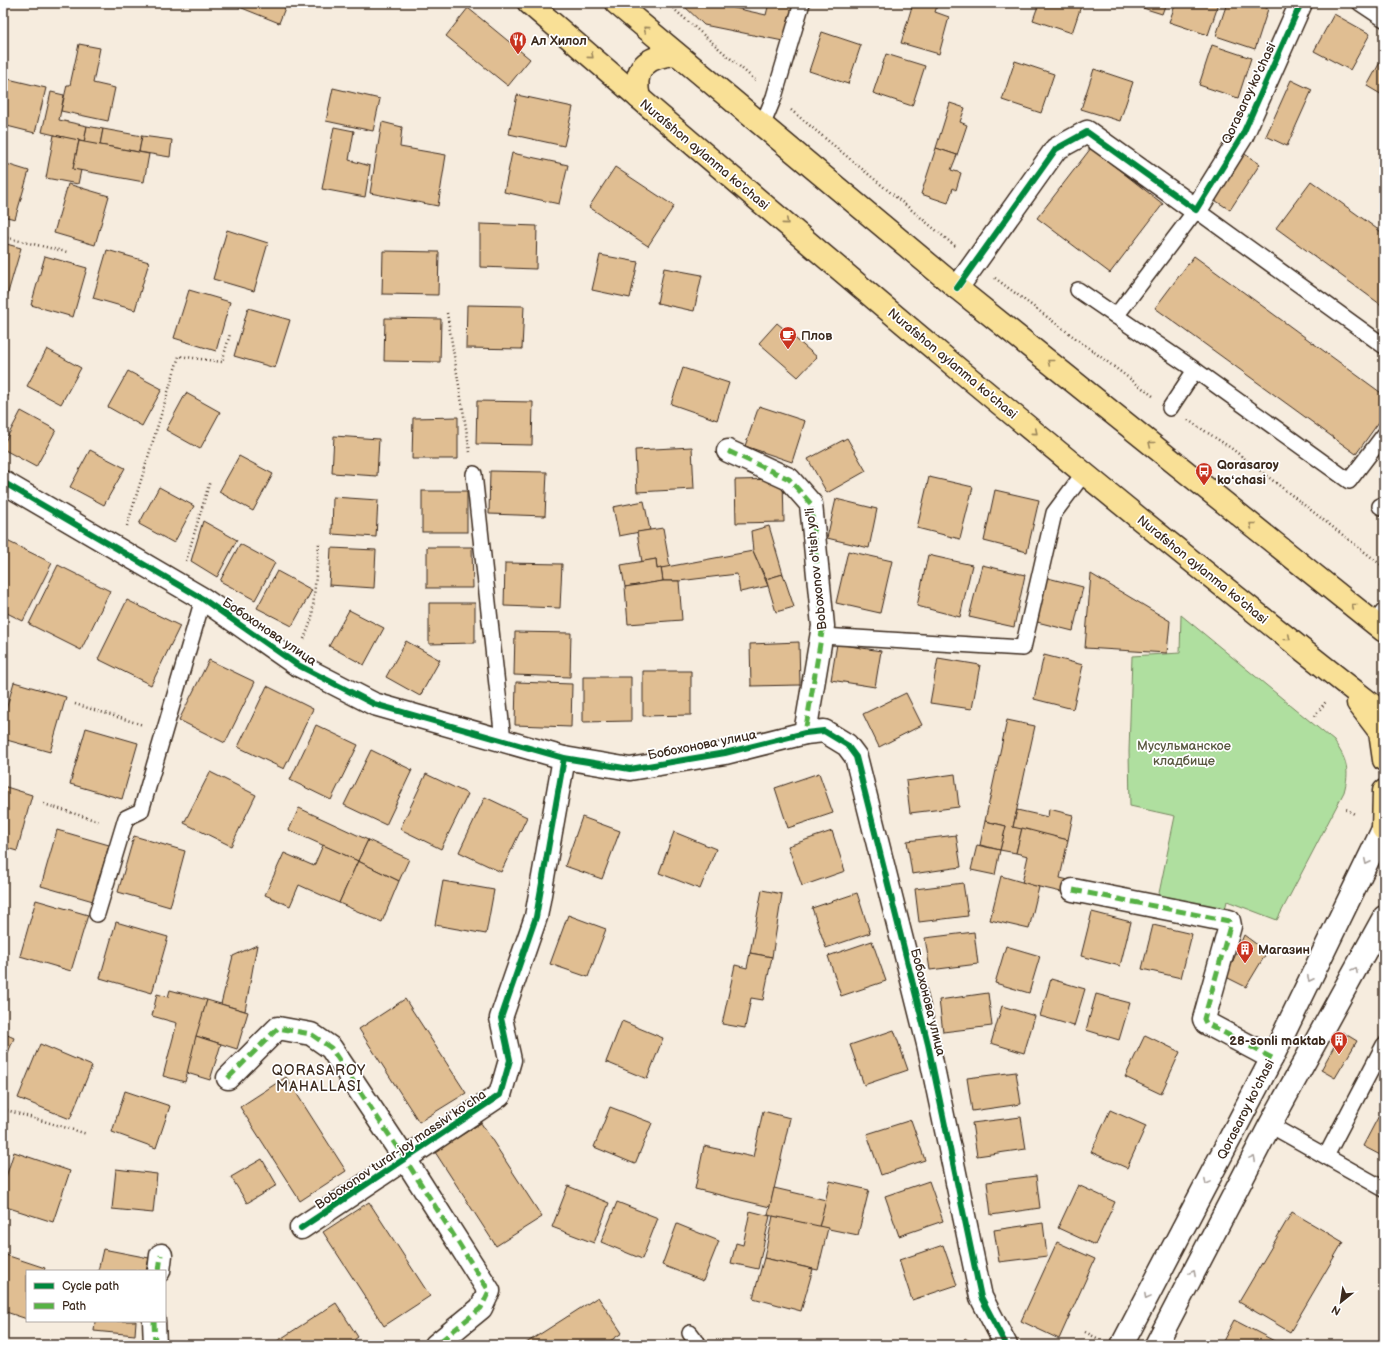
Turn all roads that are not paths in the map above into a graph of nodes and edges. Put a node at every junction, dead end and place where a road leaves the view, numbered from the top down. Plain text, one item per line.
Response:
1 (529, 3) edge
2 (616, 3) edge
3 (802, 3) edge
4 (1360, 3) edge
5 (1296, 4) edge
6 (1384, 19) edge
7 (676, 54) junction
8 (639, 98) junction
9 (762, 126) junction
10 (1196, 210) junction
11 (957, 288) junction
12 (1078, 290) dead end
13 (1116, 316) junction
14 (1384, 346) edge
15 (1196, 370) junction
16 (1170, 408) road end
17 (1384, 435) edge
18 (728, 451) dead end
19 (1084, 473) junction
20 (474, 474) road end
21 (3, 482) edge
22 (203, 599) junction
23 (1382, 625) edge
24 (822, 636) junction
25 (1337, 688) junction
26 (1384, 714) edge
27 (805, 733) junction
28 (503, 740) junction
29 (564, 758) junction
30 (1384, 760) edge
31 (1384, 791) edge
32 (1383, 828) edge
33 (1073, 890) dead end
34 (97, 914) dead end
35 (1384, 917) edge
36 (1384, 1045) edge
37 (1272, 1058) junction
38 (228, 1078) dead end
39 (1270, 1125) junction
40 (1326, 1156) junction
41 (405, 1159) junction
42 (1384, 1189) edge
43 (301, 1228) dead end
44 (154, 1322) edge
45 (155, 1345) edge
46 (436, 1345) edge
47 (1006, 1345) edge
48 (1122, 1345) edge
49 (1156, 1345) edge

1 -> 8 main road, Nurafshon aylanma ko'chasi
7 -> 2 main road
3 - 9 lane
4 - 6 lane
5 - 10 street, Qorasaroy ko'chasi
7 - 8 main road
7 - 9 main road
8 -> 19 main road, Nurafshon aylanma ko'chasi
9 - 11 main road
10 - 11 street
10 - 13 lane
10 - 14 lane
23 -> 11 main road
12 - 13 lane
13 - 15 lane
15 - 16 lane
15 - 17 lane
18 - 24 street, Boboxonov o'tish yo'li
19 - 24 lane
19 -> 25 main road, Nurafshon aylanma ko'chasi
20 - 28 lane
21 - 22 street, Бобохонова улица
22 - 28 street, Бобохонова улица
22 - 34 lane
24 - 27 street, Boboxonov o'tish yo'li
25 - 26 main road, Nurafshon aylanma ko'chasi
25 - 30 main road
27 - 29 street, Бобохонова улица
27 - 47 street, Бобохонова улица
28 - 29 street, Бобохонова улица
29 - 41 street, Boboxonov turar-joy massivi ko'cha
31 - 32 main road
32 -> 37 street, Qorasaroy ko'chasi
33 - 37 street
39 -> 35 street
36 - 40 lane
37 -> 48 street, Qorasaroy ko'chasi
38 - 41 street, Boboxonov turar-joy massivi ko'cha
39 - 40 lane
49 -> 39 street
40 - 42 lane
41 - 43 street, Boboxonov turar-joy massivi ko'cha
41 - 46 street, Boboxonov turar-joy massivi ko'cha
44 - 45 street

